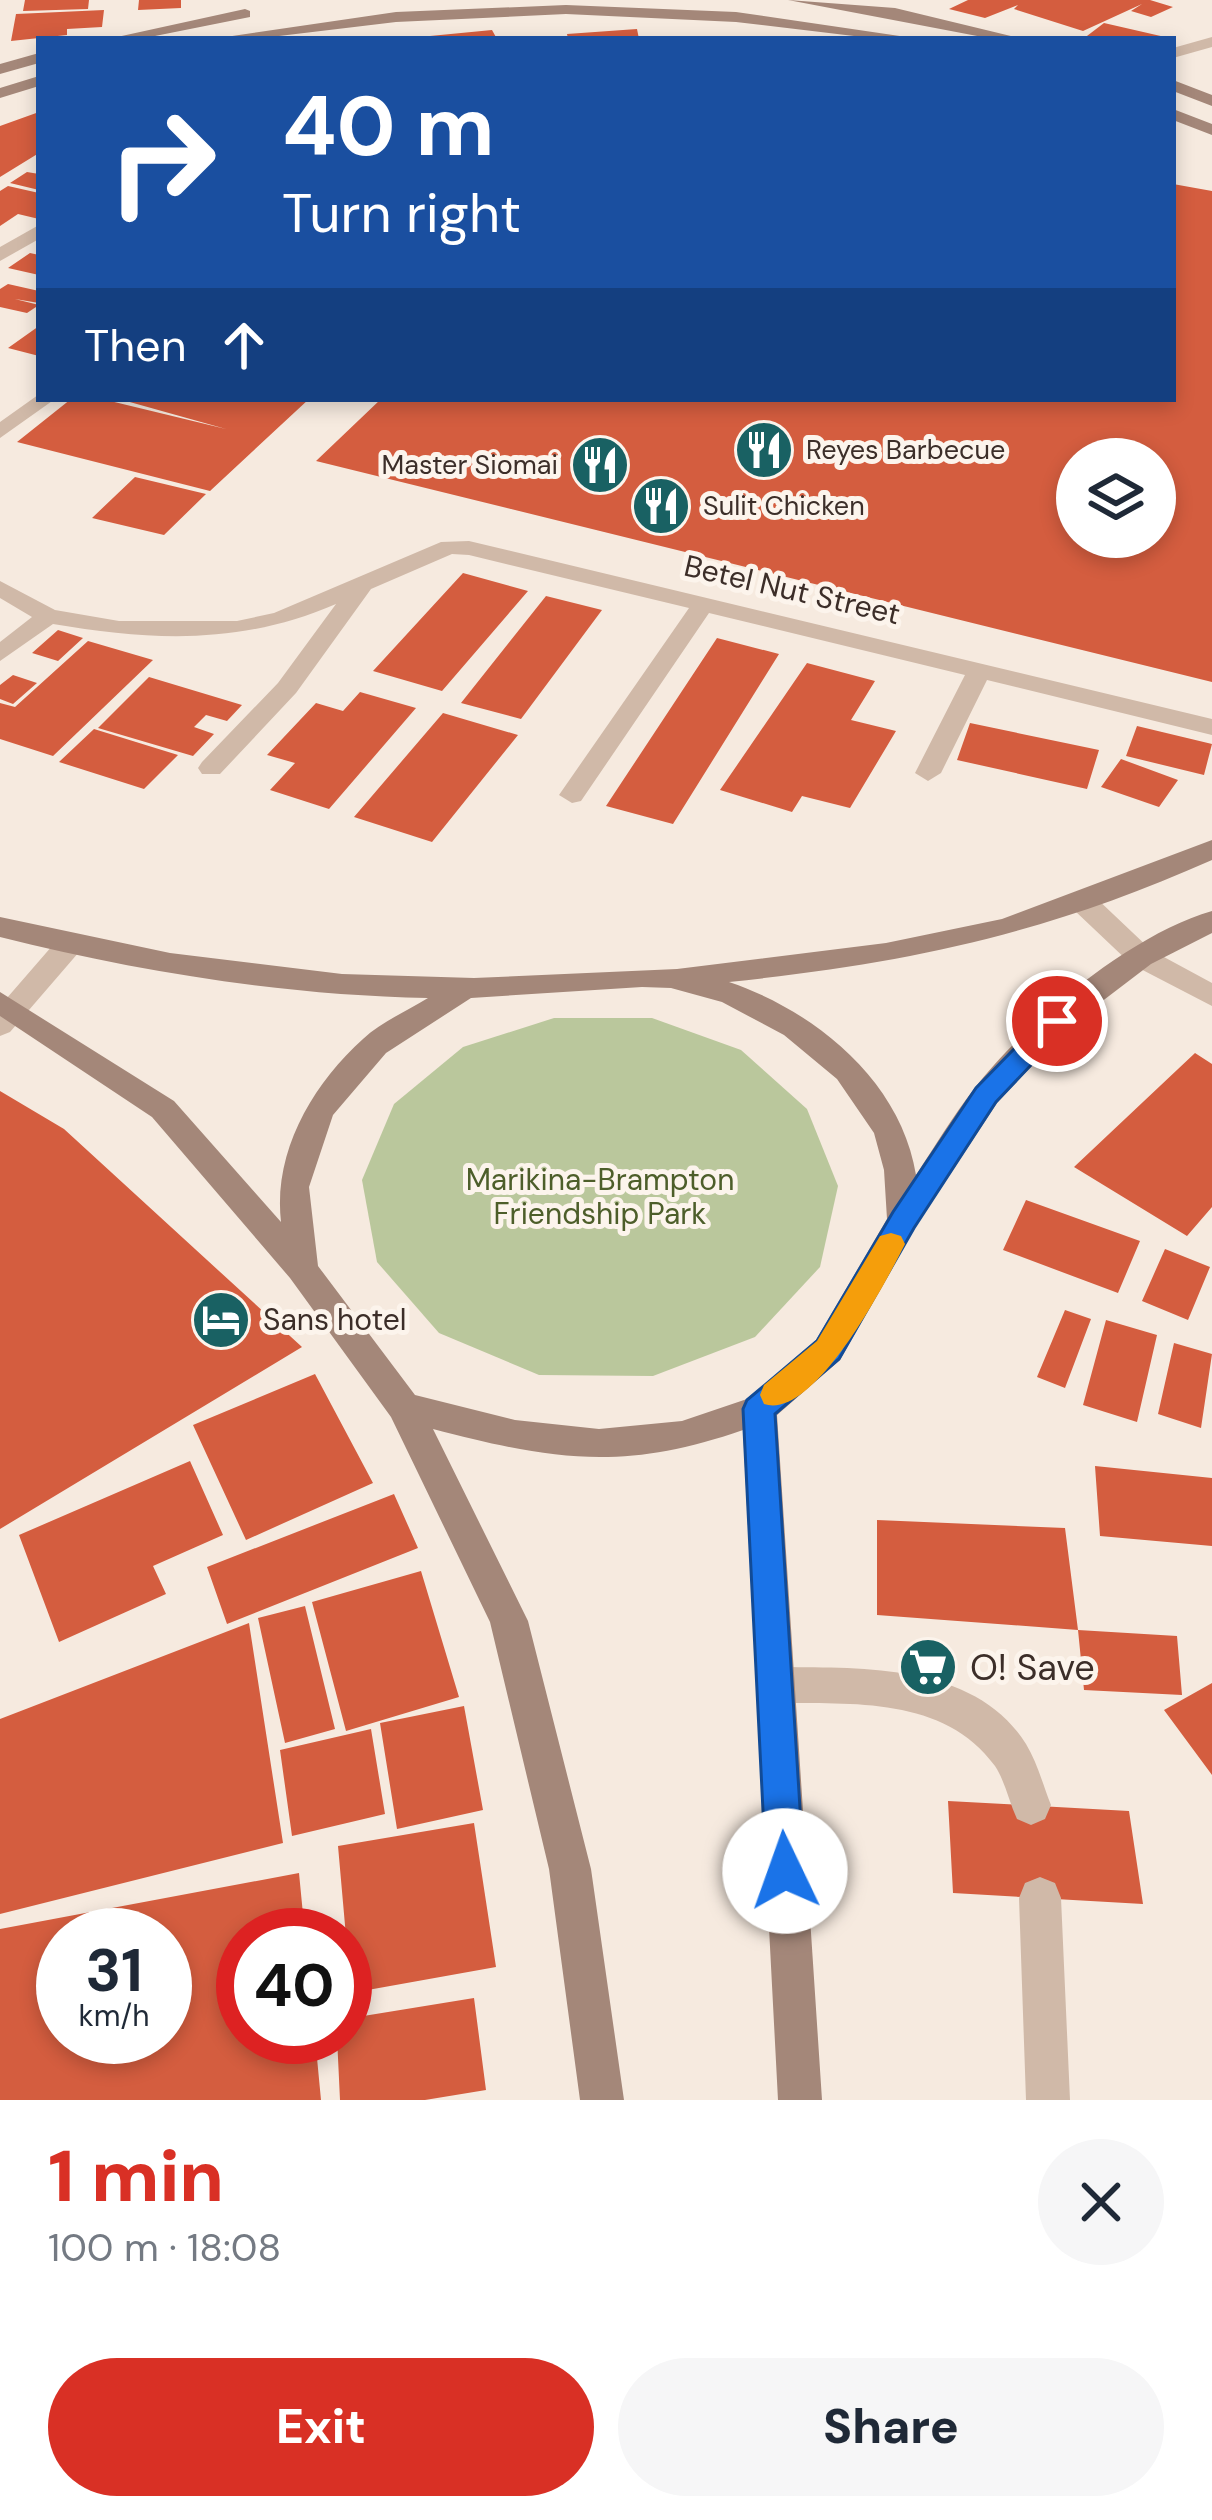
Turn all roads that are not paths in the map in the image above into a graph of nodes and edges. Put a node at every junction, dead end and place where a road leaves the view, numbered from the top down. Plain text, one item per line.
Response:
1 (796, 0) edge
2 (621, 1) edge
3 (259, 12) dead end
4 (132, 36) edge
5 (241, 36) edge
6 (893, 36) edge
7 (1001, 36) edge
8 (1212, 42) edge
9 (1176, 52) edge
10 (36, 59) edge
11 (0, 70) edge
12 (36, 82) edge
13 (1176, 86) edge
14 (0, 93) edge
15 (1212, 101) edge
16 (1176, 115) edge
17 (1212, 130) edge
18 (36, 233) edge
19 (0, 255) edge
20 (41, 402) edge
21 (0, 432) edge
22 (361, 586) junction
23 (0, 588) edge
24 (704, 603) junction
25 (48, 616) junction
26 (0, 653) edge
27 (980, 669) junction
28 (1212, 727) edge
29 (211, 768) dead end
30 (928, 773) dead end
31 (572, 795) dead end
32 (1212, 849) edge
33 (1084, 903) junction
34 (1212, 921) edge
35 (0, 927) edge
36 (69, 945) junction
37 (1141, 957) junction
38 (671, 978) junction
39 (462, 990) junction
40 (1212, 996) edge
41 (5, 1012) edge
42 (903, 1220) junction
43 (302, 1269) junction
44 (404, 1408) junction
45 (759, 1409) junction
46 (775, 1685) junction
47 (1031, 1804) dead end
48 (1040, 1898) dead end
49 (602, 2100) edge
50 (800, 2100) edge
51 (1048, 2100) edge

1 - 7 street
2 - 5 street
2 - 6 street
3 - 4 street
8 - 9 street
10 - 11 street
12 - 14 street
13 - 15 street
16 - 17 street
18 - 19 street
20 - 21 street
22 - 24 street, Betel Nut Street
22 - 25 street, Betel Nut Street
22 - 29 street
23 - 25 street
24 - 27 street, Betel Nut Street
24 - 31 street
25 - 26 street
27 - 28 street, Betel Nut Street
27 - 30 street
32 - 33 street
33 - 37 street
33 - 38 street
34 - 37 street
35 - 36 street
36 - 39 street
36 - 41 street
37 - 40 street
37 - 42 street
38 - 39 street
38 - 42 street
39 - 43 street
41 - 43 street
42 - 45 street
43 - 44 street
44 - 45 street
44 - 49 street
45 - 46 street
46 - 47 street
46 - 50 street
48 - 51 street

